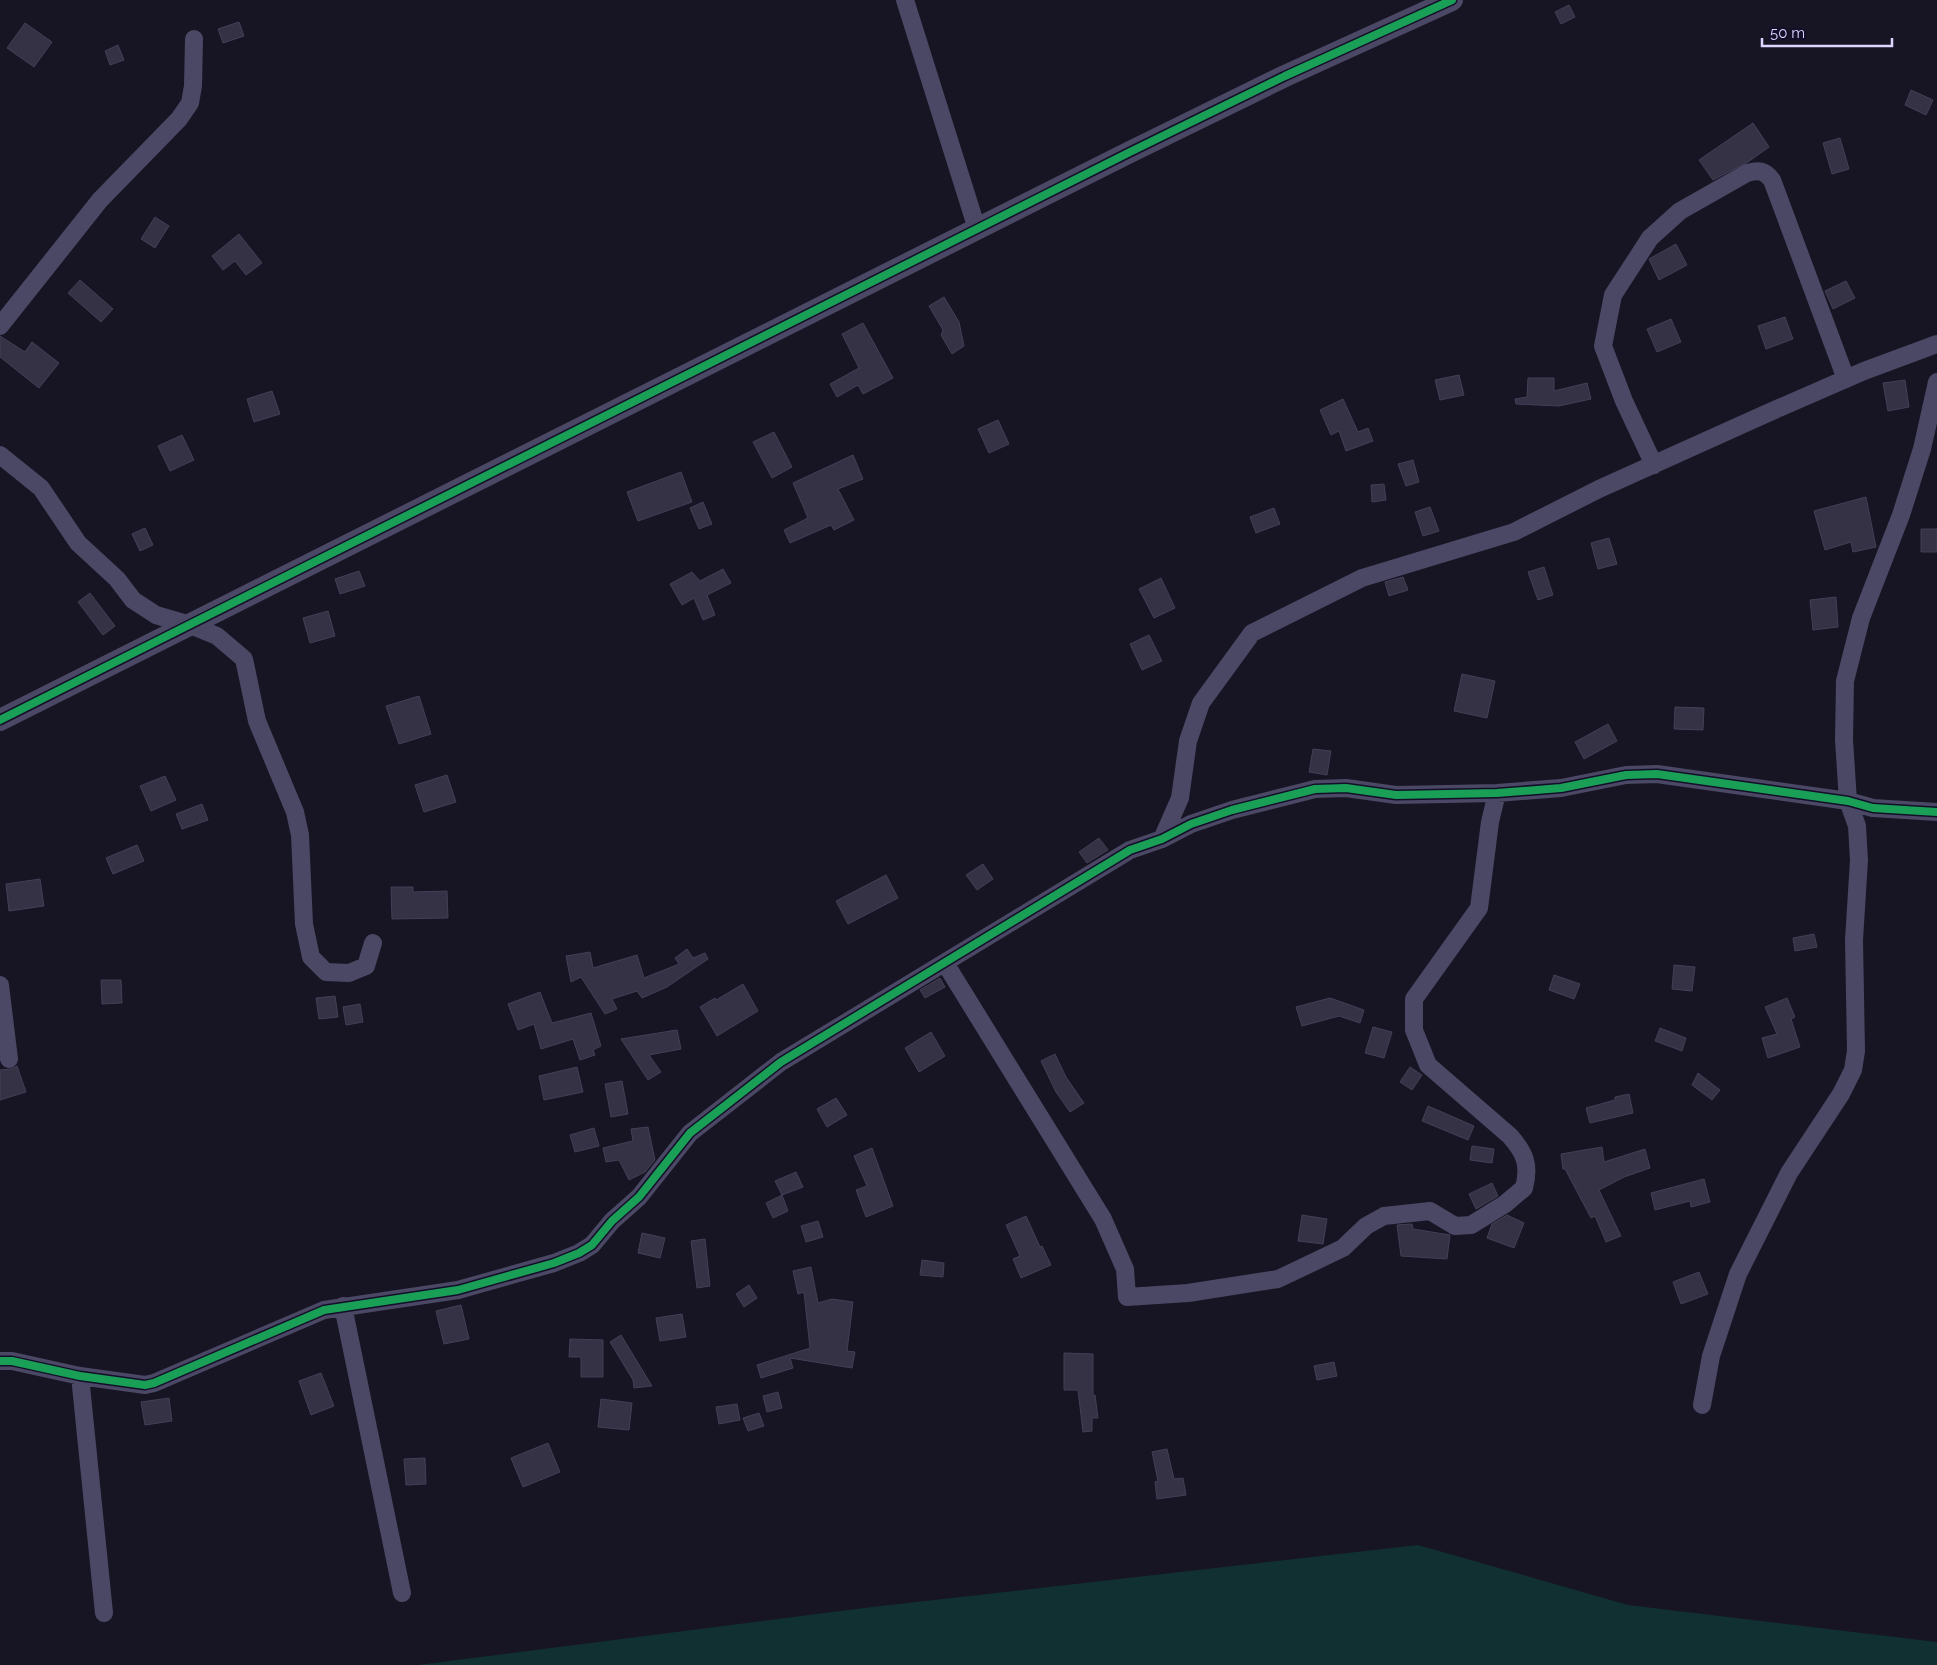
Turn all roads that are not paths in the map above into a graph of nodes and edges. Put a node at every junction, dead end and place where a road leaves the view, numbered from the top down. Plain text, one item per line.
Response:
1 (905, 0) edge
2 (1452, 0) edge
3 (194, 40) dead end
4 (978, 229) junction
5 (0, 326) edge
6 (1937, 344) edge
7 (1846, 379) junction
8 (1937, 382) edge
9 (1930, 449) edge
10 (0, 455) edge
11 (1654, 466) junction
12 (190, 625) junction
13 (0, 720) edge
14 (1497, 793) junction
15 (1848, 801) junction
16 (1937, 812) edge
17 (1162, 839) junction
18 (373, 943) dead end
19 (945, 963) junction
20 (0, 985) edge
21 (9, 1059) dead end
22 (343, 1306) junction
23 (0, 1361) edge
24 (80, 1376) junction
25 (1702, 1405) dead end
26 (402, 1593) dead end
27 (104, 1613) dead end

1 - 4 street
2 - 4 street
3 - 5 street
4 - 12 street
6 - 7 street
7 - 11 street
7 - 11 street
8 - 9 street
9 - 15 street
10 - 12 street
11 - 17 street
12 - 13 street
12 - 18 street
14 - 15 street
14 - 17 street
14 - 19 street
15 - 16 street
15 - 25 street
17 - 19 street
19 - 22 street
20 - 21 street
22 - 24 street
22 - 26 street
23 - 24 street
24 - 27 street

